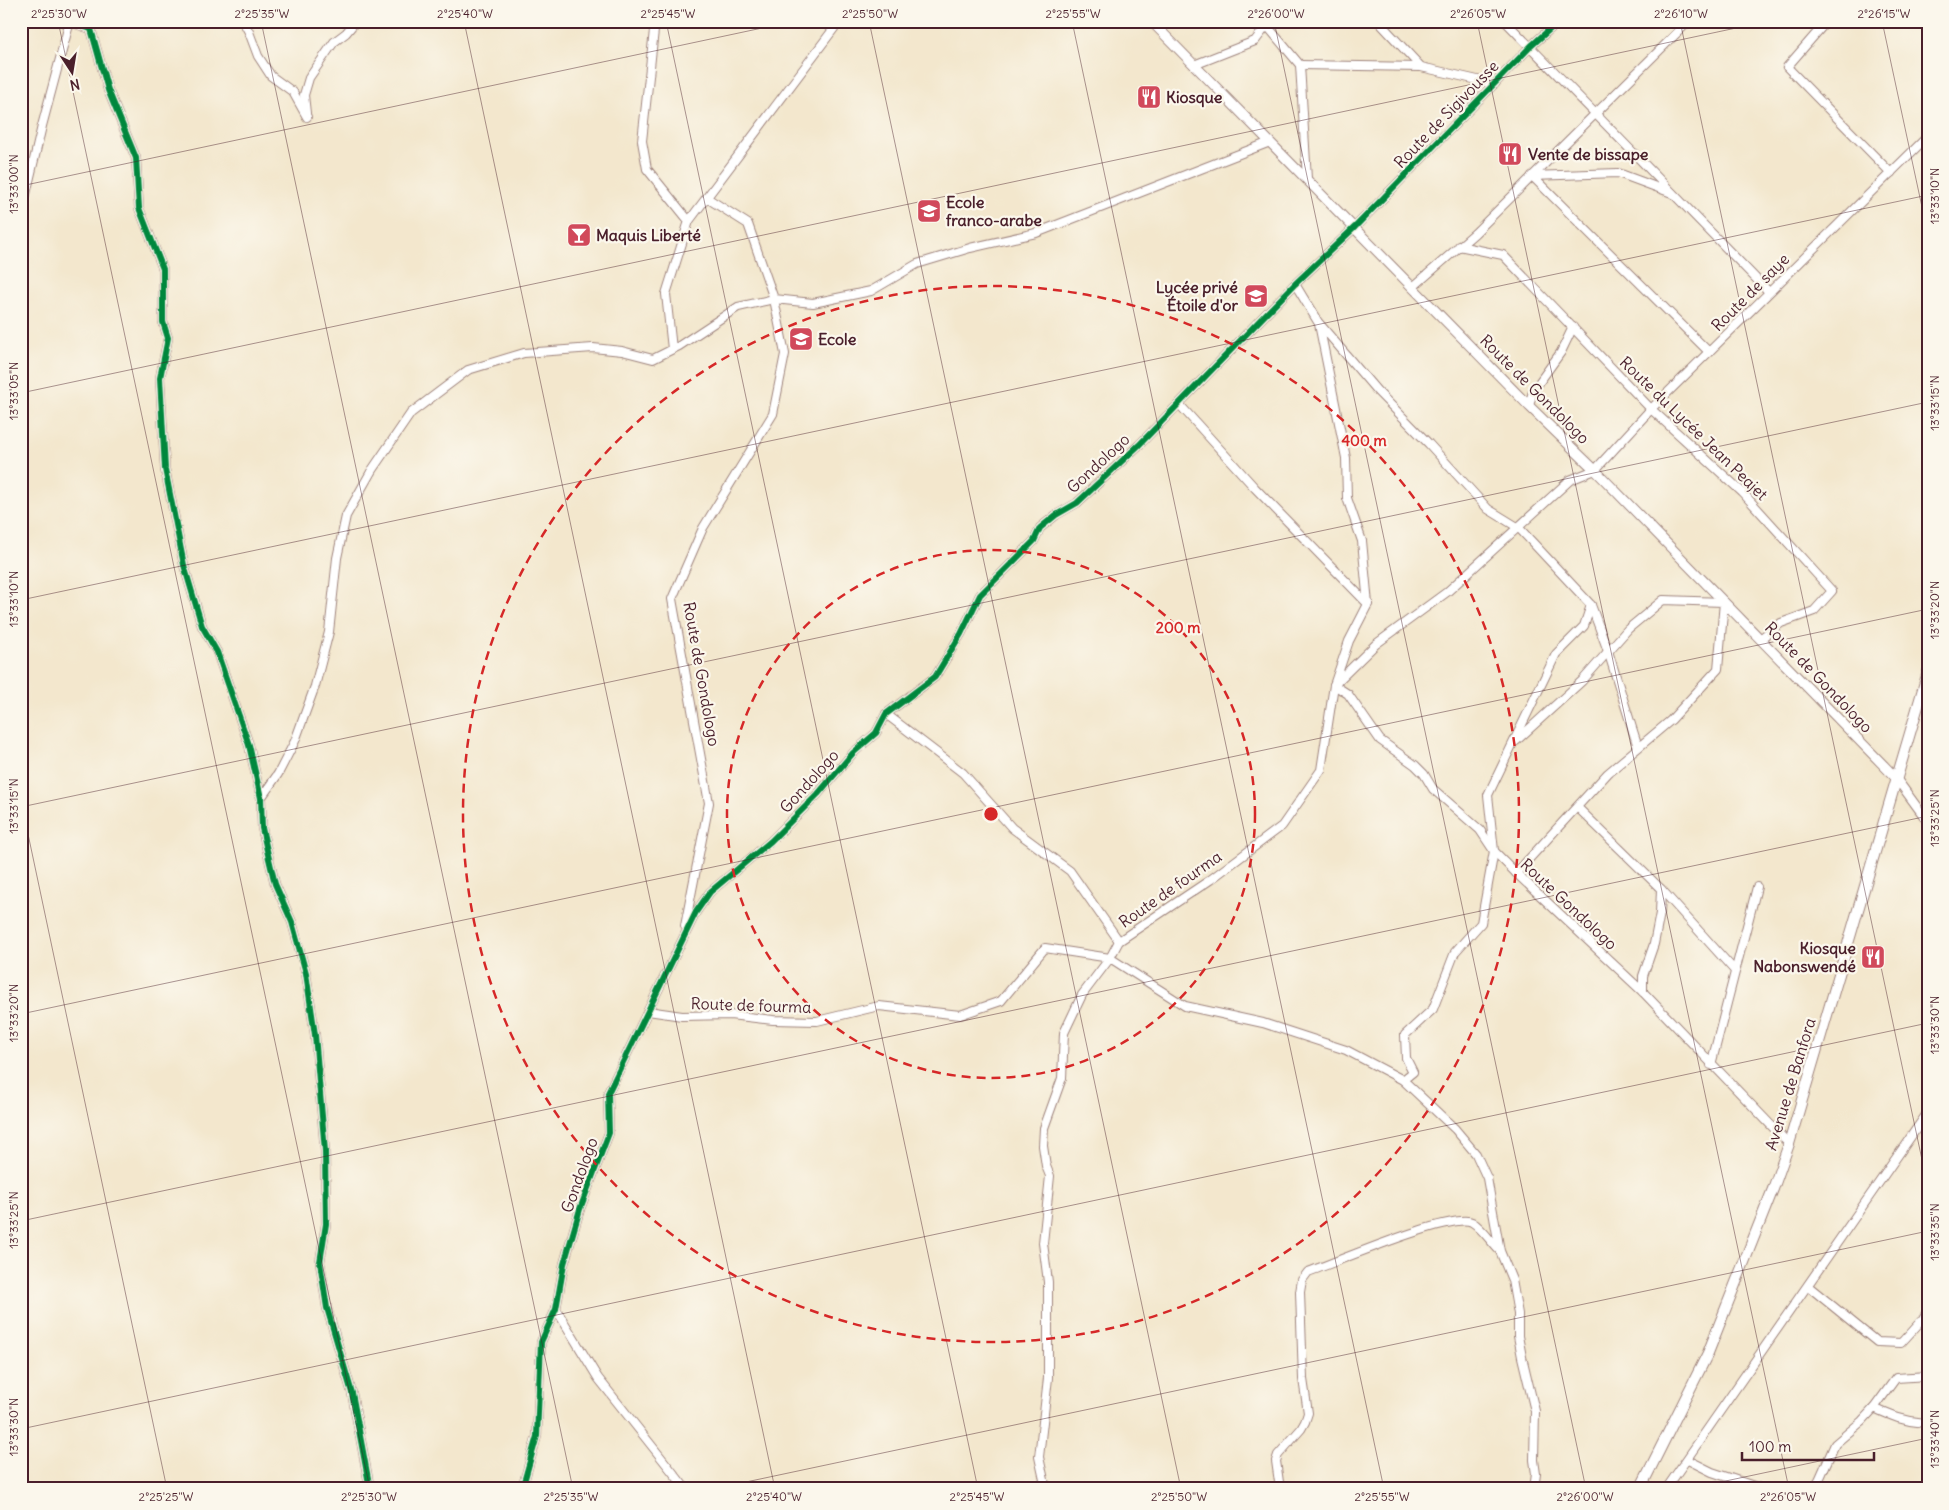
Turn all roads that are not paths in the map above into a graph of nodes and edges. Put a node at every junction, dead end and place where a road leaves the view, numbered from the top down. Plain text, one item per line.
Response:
1 (43, 21) edge
2 (70, 21) edge
3 (243, 21) edge
4 (356, 21) edge
5 (655, 21) edge
6 (836, 21) edge
7 (1151, 21) edge
8 (1378, 21) edge
9 (1505, 21) edge
10 (1559, 21) edge
11 (1689, 21) edge
12 (1827, 21) edge
13 (1267, 23) edge
14 (1531, 46) junction
15 (1194, 64) junction
16 (1300, 65) junction
17 (1421, 67) junction
18 (1495, 84) junction
19 (1595, 113) junction
20 (1928, 136) edge
21 (1270, 142) junction
22 (1890, 173) junction
23 (1532, 176) junction
24 (1307, 179) junction
25 (1674, 194) junction
26 (707, 198) junction
27 (21, 215) edge
28 (689, 221) junction
29 (1355, 227) junction
30 (1459, 246) junction
31 (1295, 284) junction
32 (1413, 287) junction
33 (1769, 292) junction
34 (774, 299) junction
35 (1318, 322) junction
36 (1573, 327) junction
37 (672, 349) junction
38 (1708, 352) junction
39 (1179, 404) junction
40 (1529, 406) junction
41 (1651, 409) junction
42 (1595, 470) junction
43 (1519, 528) junction
44 (1724, 602) junction
45 (1368, 604) junction
46 (1591, 605) junction
47 (1760, 639) junction
48 (1608, 651) junction
49 (1928, 672) edge
50 (1334, 685) junction
51 (886, 714) junction
52 (1512, 744) junction
53 (1638, 747) junction
54 (1896, 778) junction
55 (261, 798) junction
56 (1577, 807) junction
57 (1928, 822) edge
58 (1494, 851) junction
59 (1516, 873) junction
60 (1757, 887) dead end
61 (1661, 889) junction
62 (683, 936) junction
63 (1119, 942) junction
64 (1110, 958) junction
65 (1735, 971) junction
66 (1643, 992) junction
67 (648, 1011) junction
68 (1711, 1065) junction
69 (1404, 1080) junction
70 (1928, 1112) edge
71 (1789, 1144) junction
72 (1500, 1251) junction
73 (1808, 1286) junction
74 (556, 1309) junction
75 (1928, 1310) edge
76 (1928, 1376) edge
77 (1874, 1408) junction
78 (1928, 1427) edge
79 (1688, 1460) junction
80 (370, 1489) edge
81 (522, 1489) edge
82 (686, 1489) edge
83 (1046, 1489) edge
84 (1280, 1489) edge
85 (1534, 1489) edge
86 (1640, 1489) edge
87 (1666, 1489) edge
88 (1763, 1489) edge
89 (1813, 1489) edge

1 - 2 street
2 - 27 street
2 - 55 street
3 - 4 street
5 - 28 street
6 - 26 street
7 - 15 street, Route de Gondologo
8 - 17 street
9 - 14 street
10 - 14 street, Route de Sigivousse
11 - 19 street
12 - 22 street
13 - 15 street
13 - 16 street
14 - 18 street, Route de Sigivousse
14 - 19 street
15 - 21 street, Route de Gondologo
16 - 17 street
16 - 24 street
17 - 18 street
18 - 29 street, Route de Sigivousse
19 - 23 street
19 - 25 street
20 - 22 street, Route de saye
21 - 24 street, Route de Gondologo
21 - 34 street
22 - 33 street, Route de saye
23 - 25 street
23 - 30 street
23 - 38 street
24 - 29 street, Route de Gondologo
25 - 33 street
26 - 28 street
26 - 34 street, Route de Gondologo
28 - 37 street
29 - 31 street, Gondologo
29 - 32 street, Route de Gondologo
30 - 32 street
30 - 36 street, Route du Lycée Jean Peajet
31 - 35 street
31 - 39 street, Gondologo
32 - 40 street, Route de Gondologo
33 - 38 street, Route de saye
34 - 37 street
34 - 62 street, Route de Gondologo
35 - 43 street
35 - 45 street
36 - 40 street
36 - 41 street, Route du Lycée Jean Peajet
37 - 55 street
38 - 41 street, Route de saye
39 - 45 street
39 - 51 street, Gondologo
40 - 42 street, Route de Gondologo
41 - 42 street, Route de saye
41 - 47 street, Route du Lycée Jean Peajet
42 - 43 street
42 - 44 street, Route de Gondologo
43 - 46 street
43 - 50 street
44 - 47 street, Route de Gondologo
44 - 48 street
44 - 53 street
45 - 50 street, Route de fourma
46 - 48 street
46 - 52 street
47 - 54 street, Route de Gondologo
48 - 52 street
48 - 53 street
49 - 54 main road, Avenue de Banfora
50 - 58 street, Route Gondologo
50 - 63 street, Route de fourma
51 - 62 street, Gondologo
51 - 63 street
52 - 58 street
53 - 56 street
54 - 57 street
54 - 71 main road, Avenue de Banfora
55 - 80 street
56 - 59 street
56 - 61 street
58 - 59 street, Route Gondologo
58 - 69 street
59 - 66 street, Route Gondologo
60 - 65 street
61 - 65 street
61 - 66 street
62 - 67 street, Gondologo
63 - 64 street, Route de fourma
64 - 67 street, Route de fourma
64 - 69 street
64 - 83 street
65 - 68 street
66 - 68 street, Route Gondologo
67 - 74 street, Gondologo
68 - 71 street, Route Gondologo
69 - 72 street
70 - 73 street
71 - 86 main road, Avenue de Banfora
72 - 84 street
72 - 85 street
73 - 75 street
73 - 79 street
74 - 81 street, Gondologo
74 - 82 street
76 - 77 street
77 - 78 street
77 - 89 street
79 - 87 street
79 - 88 street

